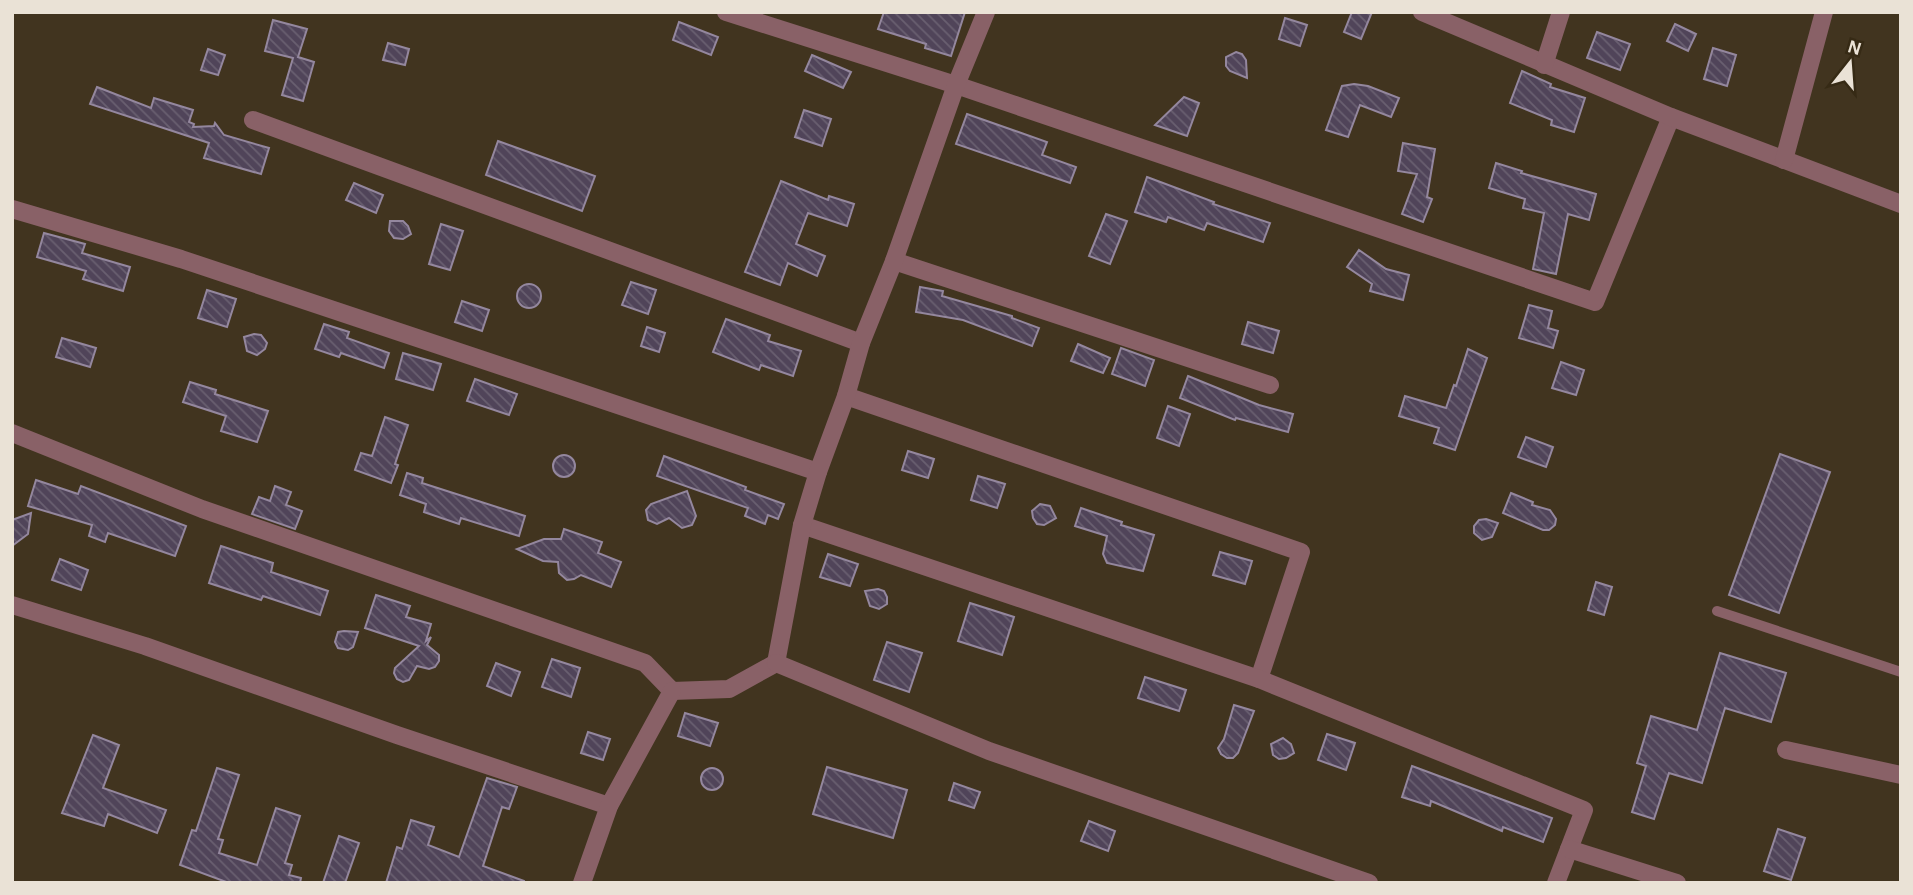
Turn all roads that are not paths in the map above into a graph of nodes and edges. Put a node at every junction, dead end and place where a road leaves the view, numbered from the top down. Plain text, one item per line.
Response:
1 (726, 12) edge
2 (986, 12) edge
3 (1422, 12) edge
4 (1561, 12) edge
5 (1824, 12) edge
6 (1544, 65) junction
7 (956, 85) junction
8 (1671, 117) junction
9 (253, 120) dead end
10 (1784, 160) junction
11 (1901, 204) edge
12 (12, 209) edge
13 (894, 261) junction
14 (861, 343) junction
15 (1270, 385) dead end
16 (846, 396) junction
17 (12, 433) edge
18 (818, 472) junction
19 (802, 525) junction
20 (12, 605) edge
21 (1717, 611) dead end
22 (776, 663) junction
23 (1901, 673) edge
24 (1259, 679) junction
25 (672, 691) junction
26 (1786, 750) dead end
27 (1901, 775) edge
28 (609, 806) junction
29 (1569, 849) junction
30 (1362, 882) edge
31 (582, 883) edge
32 (1556, 883) edge
33 (1677, 883) edge

1 - 7 street
2 - 7 street
3 - 6 street
4 - 6 street
5 - 10 street
6 - 8 street
7 - 8 street
7 - 13 street
8 - 10 street
9 - 14 street
10 - 11 street
12 - 18 street
13 - 14 street
13 - 15 street
14 - 16 street
16 - 18 street
16 - 24 street
17 - 25 street
18 - 19 street
19 - 22 street
19 - 24 street
20 - 28 street
21 - 23 lane
22 - 25 street
22 - 30 street
24 - 29 street
25 - 28 street
26 - 27 street
28 - 31 street
29 - 32 street
29 - 33 street

